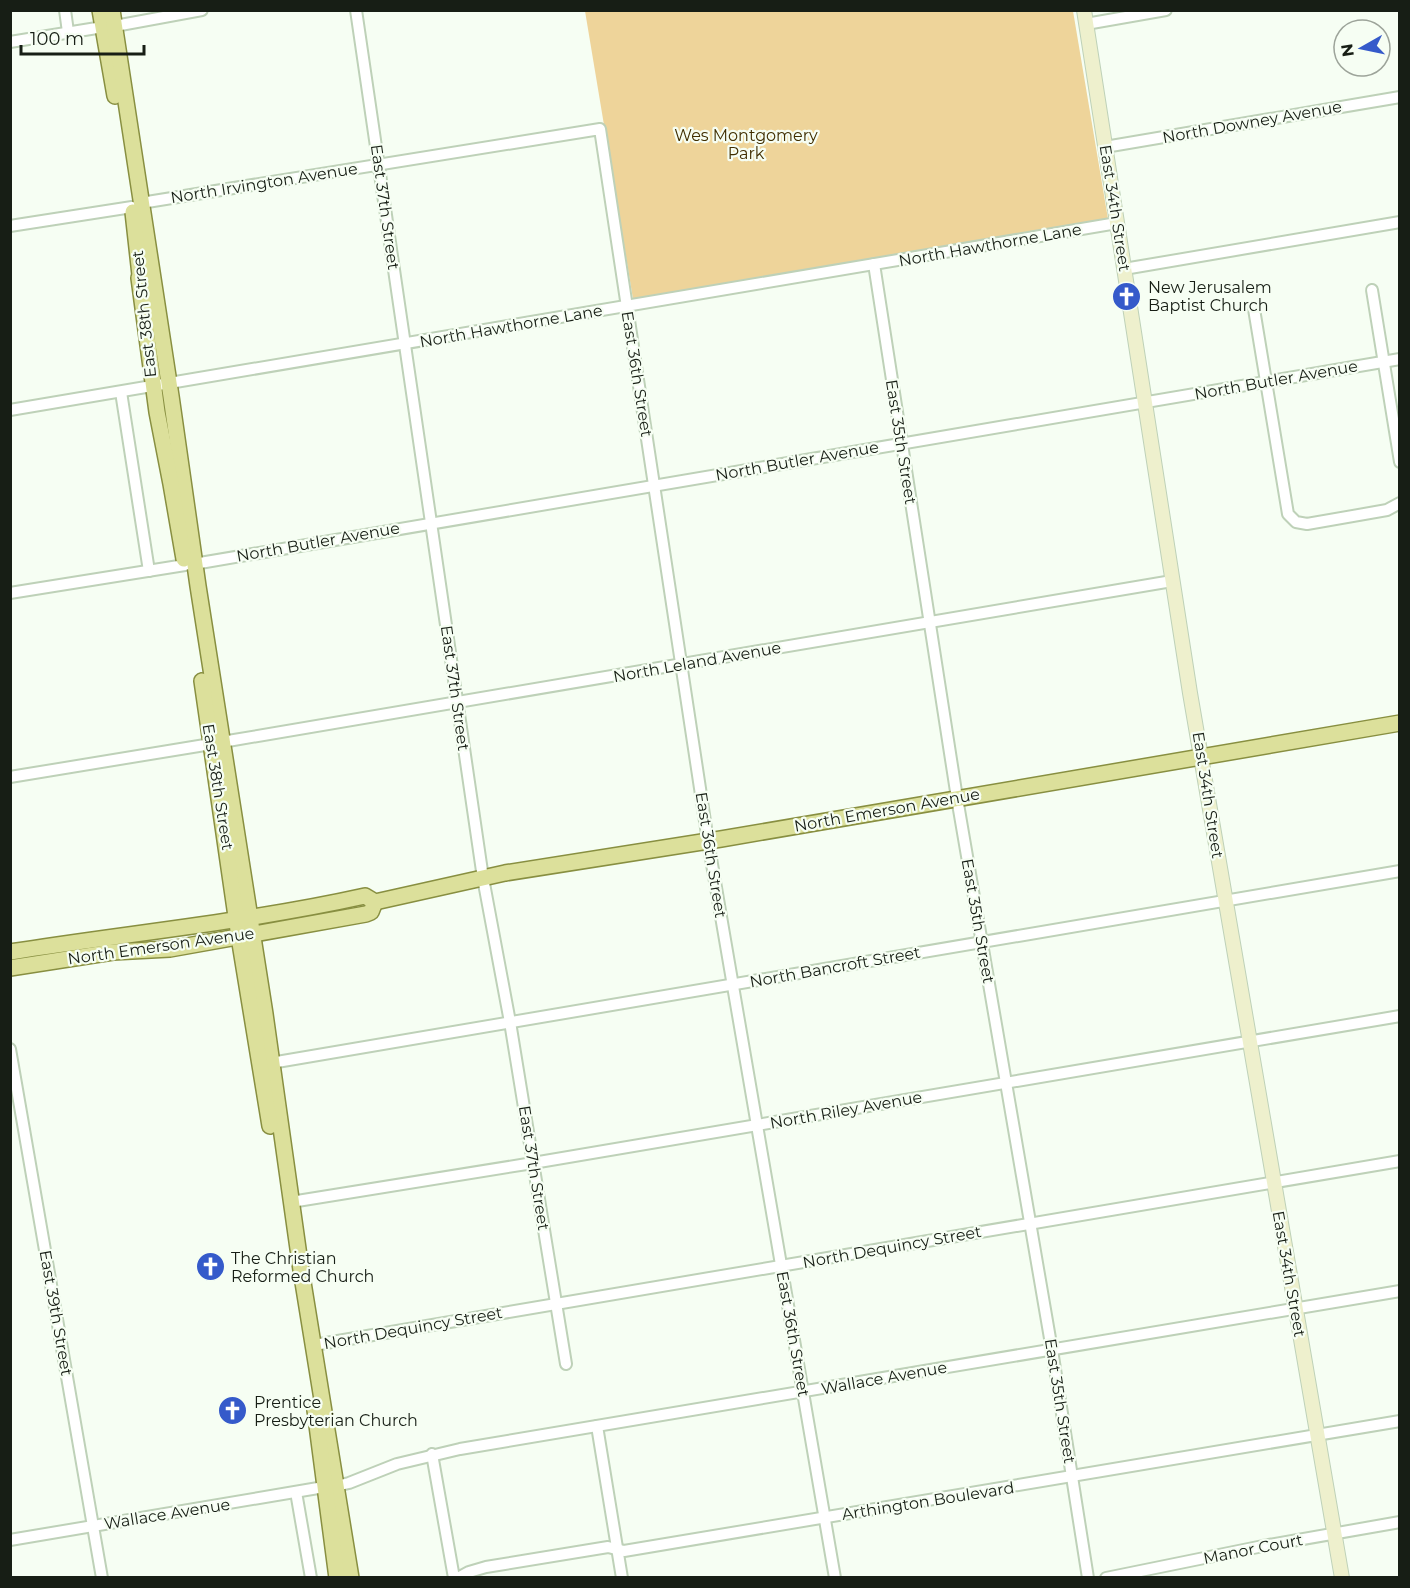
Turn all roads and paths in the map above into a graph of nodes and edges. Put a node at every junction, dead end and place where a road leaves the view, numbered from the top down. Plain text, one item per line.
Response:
1 (65, 10) edge
2 (100, 10) edge
3 (202, 10) edge
4 (356, 10) edge
5 (1166, 10) edge
6 (1085, 17) edge
7 (110, 21) edge
8 (68, 32) junction
9 (10, 42) edge
10 (1400, 97) edge
11 (600, 129) joint
12 (1105, 147) junction
13 (379, 165) junction
14 (137, 205) junction
15 (1400, 222) edge
16 (1117, 223) junction
17 (10, 226) edge
18 (874, 264) junction
19 (1124, 269) junction
20 (1372, 290) dead end
21 (627, 306) junction
22 (1254, 309) dead end
23 (405, 344) junction
24 (1400, 359) edge
25 (1384, 362) junction
26 (1266, 382) junction
27 (169, 384) junction
28 (153, 387) junction
29 (121, 392) junction
30 (1146, 402) junction
31 (10, 410) edge
32 (902, 443) junction
33 (1400, 462) edge
34 (654, 485) junction
35 (1399, 503) edge
36 (432, 523) junction
37 (190, 565) junction
38 (149, 571) junction
39 (1172, 581) junction
40 (10, 593) edge
41 (929, 622) junction
42 (681, 664) junction
43 (457, 703) junction
44 (1400, 723) edge
45 (216, 743) junction
46 (1201, 756) junction
47 (10, 777) edge
48 (957, 798) junction
49 (708, 841) junction
50 (1400, 871) edge
51 (483, 878) junction
52 (1226, 901) junction
53 (375, 902) junction
54 (243, 919) junction
55 (245, 936) junction
56 (982, 942) junction
57 (10, 952) edge
58 (10, 968) edge
59 (733, 984) junction
60 (1400, 1016) edge
61 (510, 1022) junction
62 (1250, 1041) junction
63 (10, 1049) edge
64 (271, 1063) junction
65 (1006, 1083) junction
66 (757, 1125) junction
67 (1400, 1161) edge
68 (533, 1163) junction
69 (1273, 1182) junction
70 (291, 1202) junction
71 (1030, 1224) junction
72 (781, 1266) junction
73 (1400, 1291) edge
74 (556, 1304) junction
75 (1296, 1309) junction
76 (314, 1345) junction
77 (1052, 1350) junction
78 (566, 1364) dead end
79 (803, 1392) junction
80 (1400, 1421) edge
81 (597, 1426) junction
82 (1317, 1435) junction
83 (432, 1454) junction
84 (1072, 1477) junction
85 (330, 1487) junction
86 (296, 1492) junction
87 (825, 1518) junction
88 (1400, 1522) edge
89 (93, 1526) junction
90 (1335, 1534) junction
91 (10, 1540) edge
92 (617, 1550) junction
93 (621, 1577) edge
94 (102, 1578) edge
95 (311, 1578) edge
96 (337, 1578) edge
97 (351, 1578) edge
98 (456, 1578) edge
99 (835, 1578) edge
100 (1088, 1578) edge
101 (1106, 1578) edge
102 (1342, 1578) edge

1 - 8 street
2 - 7 main road, East 38th Street
3 - 7 street
4 - 13 street, East 37th Street
5 - 6 street
6 - 12 main road, East 34th Street
7 - 8 street
7 - 14 main road, East 38th Street
8 - 9 street
10 - 12 street, North Downey Avenue
11 - 13 street, North Irvington Avenue
11 - 21 street, East 36th Street
12 - 16 main road, East 34th Street
13 - 14 street, North Irvington Avenue
13 - 23 street, East 37th Street
14 - 17 street, North Irvington Avenue
14 - 27 main road, East 38th Street
14 - 28 main road, East 38th Street
15 - 19 street
16 - 18 street, North Hawthorne Lane
16 - 19 main road, East 34th Street
18 - 21 street, North Hawthorne Lane
18 - 32 street, East 35th Street
19 - 30 main road, East 34th Street
20 - 25 street
21 - 23 street, North Hawthorne Lane
21 - 34 street, East 36th Street
22 - 26 street
23 - 27 street, North Hawthorne Lane
23 - 36 street, East 37th Street
24 - 25 street, North Butler Avenue
25 - 26 street, North Butler Avenue
25 - 33 street
26 - 30 street, North Butler Avenue
26 - 35 street
27 - 28 street, North Hawthorne Lane
27 - 37 main road, East 38th Street
28 - 29 street, North Hawthorne Lane
28 - 37 main road, East 38th Street
29 - 31 street, North Hawthorne Lane
29 - 38 street
30 - 32 street, North Butler Avenue
30 - 39 main road, East 34th Street
32 - 34 street, North Butler Avenue
32 - 41 street, East 35th Street
34 - 36 street, North Butler Avenue
34 - 42 street, East 36th Street
36 - 37 street, North Butler Avenue
36 - 43 street, East 37th Street
37 - 38 street, North Butler Avenue
37 - 45 main road, East 38th Street
38 - 40 street, North Butler Avenue
39 - 41 street, North Leland Avenue
39 - 46 main road, East 34th Street
41 - 42 street, North Leland Avenue
41 - 48 street, East 35th Street
42 - 43 street, North Leland Avenue
42 - 49 street, East 36th Street
43 - 45 street, North Leland Avenue
43 - 51 street, East 37th Street
44 - 46 main road, North Emerson Avenue
45 - 47 street, North Leland Avenue
45 - 54 main road, East 38th Street
46 - 48 main road, North Emerson Avenue
46 - 52 main road, East 34th Street
48 - 49 main road, North Emerson Avenue
48 - 56 street, East 35th Street
49 - 51 main road, North Emerson Avenue
49 - 59 street, East 36th Street
50 - 52 street, North Bancroft Street
51 - 53 main road, North Emerson Avenue
51 - 61 street, East 37th Street
52 - 56 street, North Bancroft Street
52 - 62 main road, East 34th Street
53 - 54 main road, North Emerson Avenue
53 - 55 main road, North Emerson Avenue
54 - 55 main road, East 38th Street
54 - 57 main road, North Emerson Avenue
55 - 58 main road, North Emerson Avenue
55 - 64 main road, East 38th Street
55 - 85 main road, East 38th Street
56 - 59 street, North Bancroft Street
56 - 65 street, East 35th Street
59 - 61 street, North Bancroft Street
59 - 66 street, East 36th Street
60 - 62 street, North Riley Avenue
61 - 64 street, North Bancroft Street
61 - 68 street, East 37th Street
62 - 65 street, North Riley Avenue
62 - 69 main road, East 34th Street
63 - 89 street, East 39th Street
64 - 70 main road, East 38th Street
65 - 66 street, North Riley Avenue
65 - 71 street, East 35th Street
66 - 68 street, North Riley Avenue
66 - 72 street, East 36th Street
67 - 69 street, North Dequincy Street
68 - 70 street, North Riley Avenue
68 - 74 street, East 37th Street
69 - 71 street, North Dequincy Street
69 - 75 main road, East 34th Street
70 - 76 main road, East 38th Street
71 - 72 street, North Dequincy Street
71 - 77 street, East 35th Street
72 - 74 street, North Dequincy Street
72 - 79 street, East 36th Street
73 - 75 street, Wallace Avenue
74 - 76 street, North Dequincy Street
74 - 78 street, East 37th Street
75 - 77 street, Wallace Avenue
75 - 82 main road, East 34th Street
76 - 85 main road, East 38th Street
77 - 79 street, Wallace Avenue
77 - 84 street, East 35th Street
79 - 81 street, Wallace Avenue
79 - 87 street, East 36th Street
80 - 82 street, Arthington Boulevard
81 - 83 street, Wallace Avenue
81 - 92 street
82 - 84 street, Arthington Boulevard
82 - 90 main road, East 34th Street
83 - 85 street, Wallace Avenue
83 - 98 street
84 - 87 street, Arthington Boulevard
84 - 100 street, East 35th Street
85 - 86 street, Wallace Avenue
85 - 96 main road, East 38th Street
85 - 97 main road, East 38th Street
86 - 89 street, Wallace Avenue
86 - 95 street
87 - 92 street, Arthington Boulevard
87 - 99 street, East 36th Street
88 - 90 street, Manor Court
89 - 91 street, Wallace Avenue
89 - 94 street, East 39th Street
90 - 101 street, Manor Court
90 - 102 main road, East 34th Street
92 - 93 street
92 - 98 street, Arthington Boulevard

